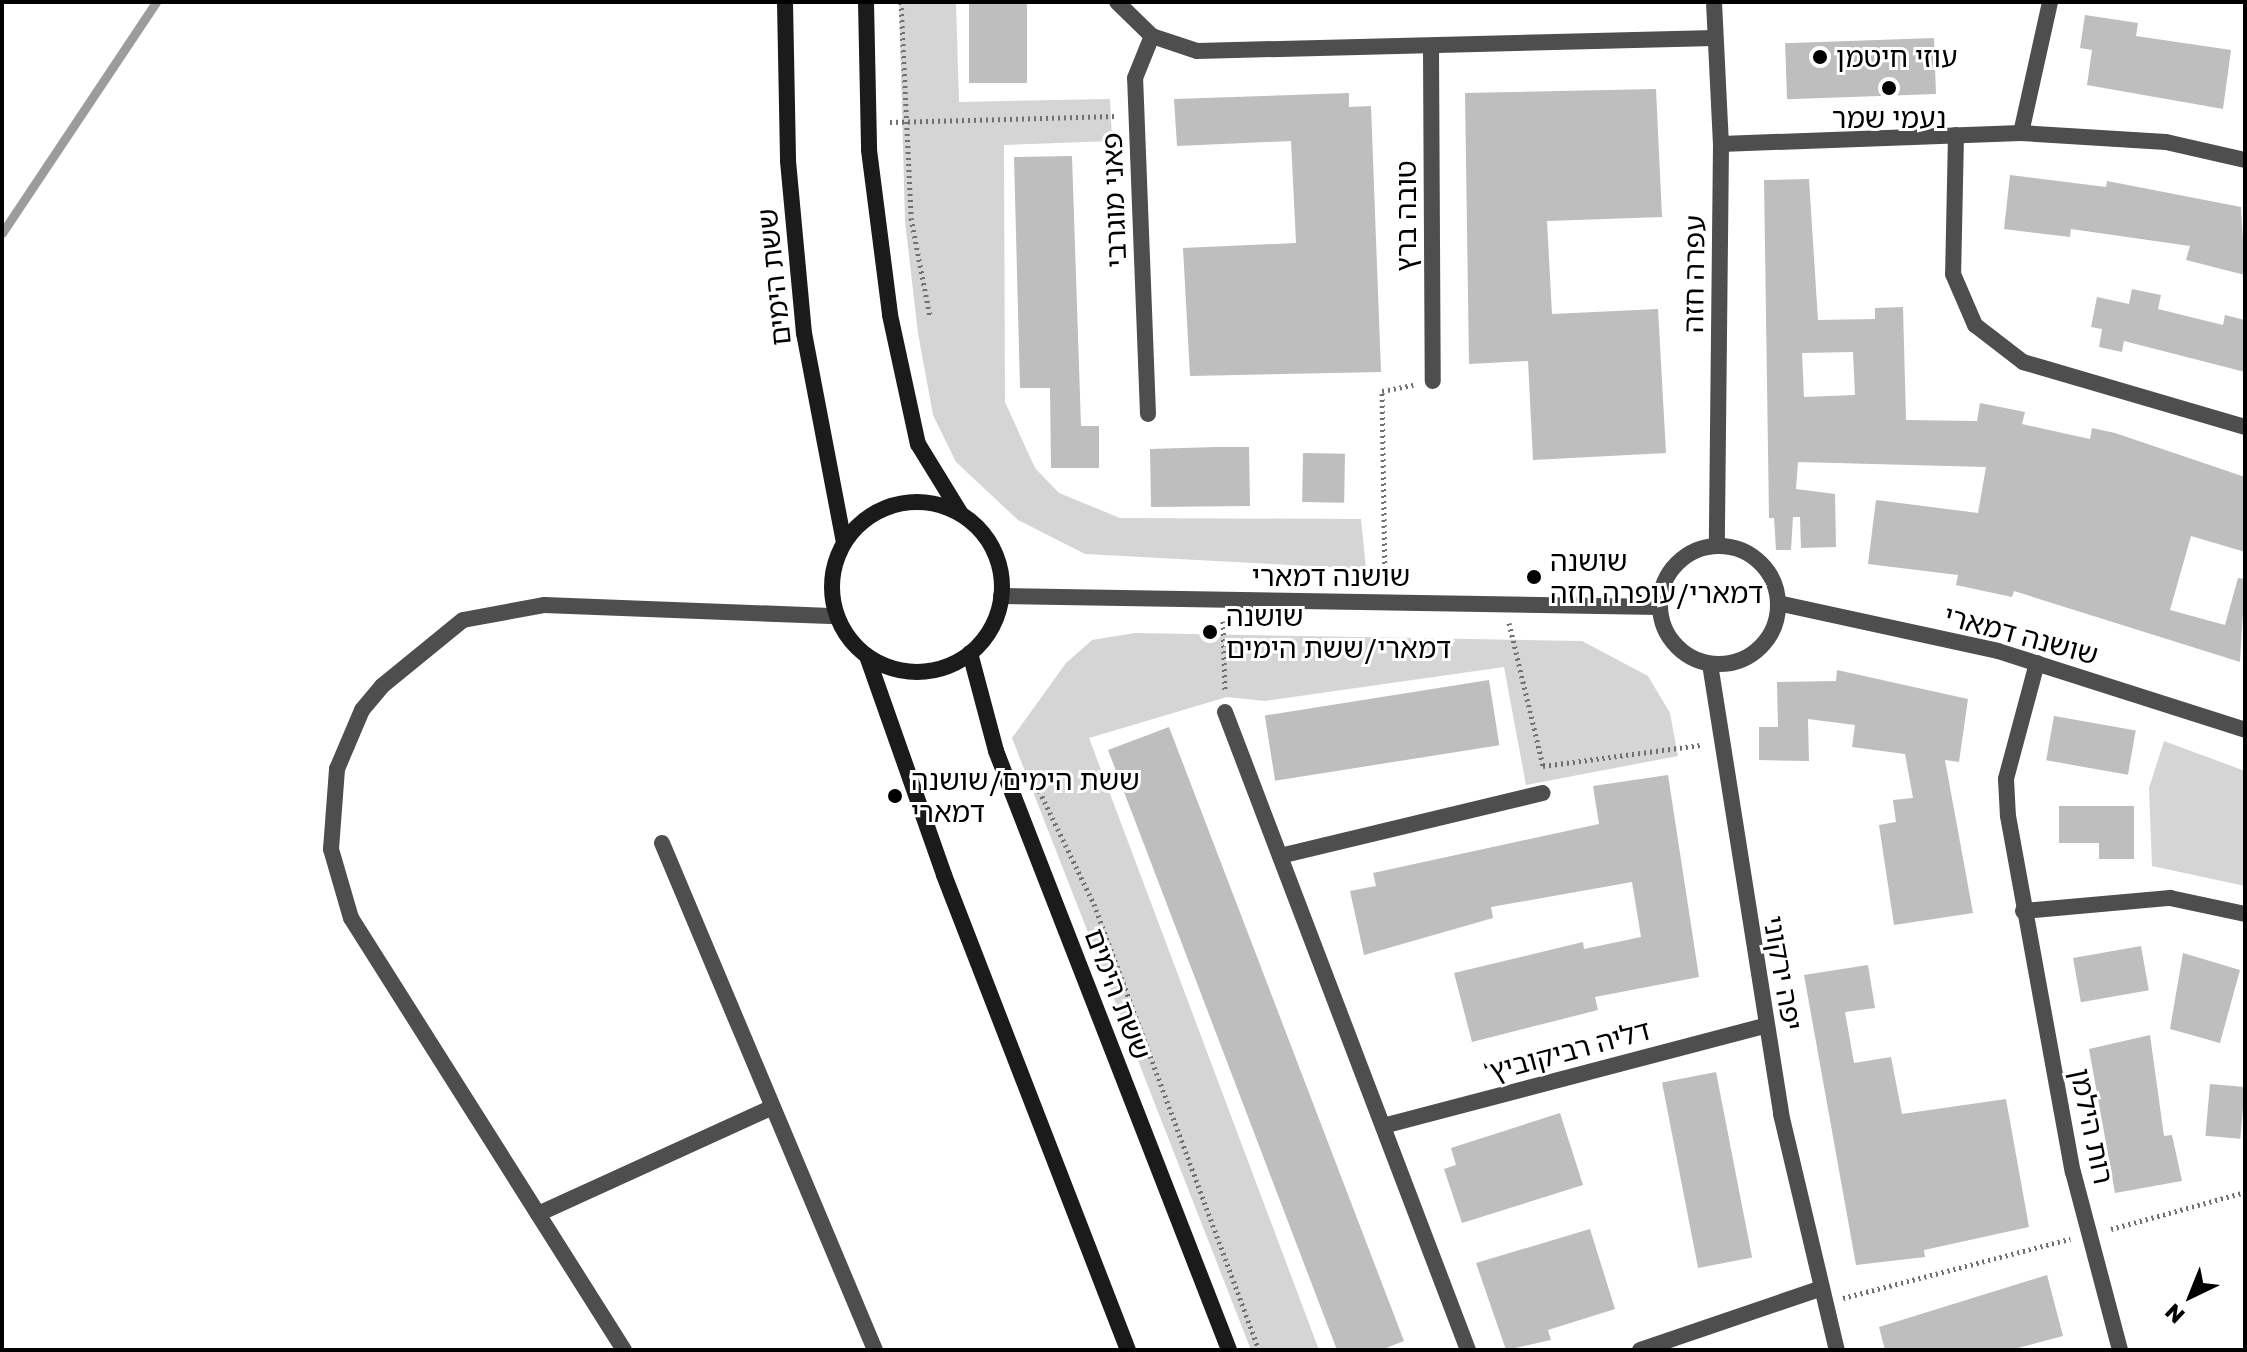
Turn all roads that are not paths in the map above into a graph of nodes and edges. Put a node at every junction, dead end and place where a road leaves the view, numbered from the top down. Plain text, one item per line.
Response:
1 (785, 2) edge
2 (866, 2) edge
3 (1117, 2) edge
4 (1714, 2) edge
5 (2050, 2) edge
6 (1152, 36) junction
7 (1715, 38) junction
8 (1431, 50) junction
9 (2021, 133) junction
10 (1956, 135) junction
11 (1721, 144) junction
12 (2245, 160) edge
13 (1433, 381) road end
14 (1148, 414) dead end
15 (2245, 427) edge
16 (961, 514) junction
17 (844, 542) junction
18 (1717, 546) junction
19 (1001, 596) junction
20 (1778, 603) junction
21 (1660, 607) junction
22 (837, 616) junction
23 (970, 653) junction
24 (867, 656) junction
25 (2037, 663) junction
26 (1710, 664) junction
27 (1225, 712) road end
28 (2245, 730) edge
29 (1543, 793) dead end
30 (662, 843) dead end
31 (1280, 856) junction
32 (2023, 911) junction
33 (2245, 914) edge
34 (1765, 1026) junction
35 (773, 1107) junction
36 (1383, 1126) junction
37 (538, 1214) junction
38 (1821, 1296) junction
39 (624, 1350) edge
40 (875, 1350) edge
41 (1128, 1350) edge
42 (1229, 1350) edge
43 (1468, 1350) edge
44 (1640, 1350) edge
45 (1837, 1350) edge
46 (2120, 1350) edge

1 - 17 main road, ששת הימים
2 - 16 main road
3 - 6 street
4 - 7 street, עפרה חזה
5 - 9 street
6 - 8 street
6 - 14 street, פאני מוגרבי
7 - 8 street
7 - 11 street, עפרה חזה
8 - 13 street, טובה ברץ
9 - 10 street
9 - 12 street
10 - 11 street
10 - 15 street
11 - 18 street, עפרה חזה
16 - 17 main road
16 - 19 main road
17 - 22 main road
18 - 20 street
18 - 21 street
19 - 21 street, שושנה דמארי
19 - 23 main road
20 - 25 street, שושנה דמארי
20 - 26 street
21 - 26 street
22 - 24 main road
22 - 37 street
23 - 24 main road
23 - 42 main road, ששת הימים
24 - 41 main road
25 - 28 street, שושנה דמארי
25 - 32 street, רות הילמן
26 - 34 street, יפה ירקוני
27 - 31 street
29 - 31 street
30 - 35 street
31 - 36 street
32 - 33 street
32 - 46 street, רות הילמן
34 - 36 street, 'דליה רביקוביץ
34 - 38 street, יפה ירקוני
35 - 37 street
35 - 40 street
36 - 43 street
37 - 39 street
38 - 44 street
38 - 45 street, יפה ירקוני

